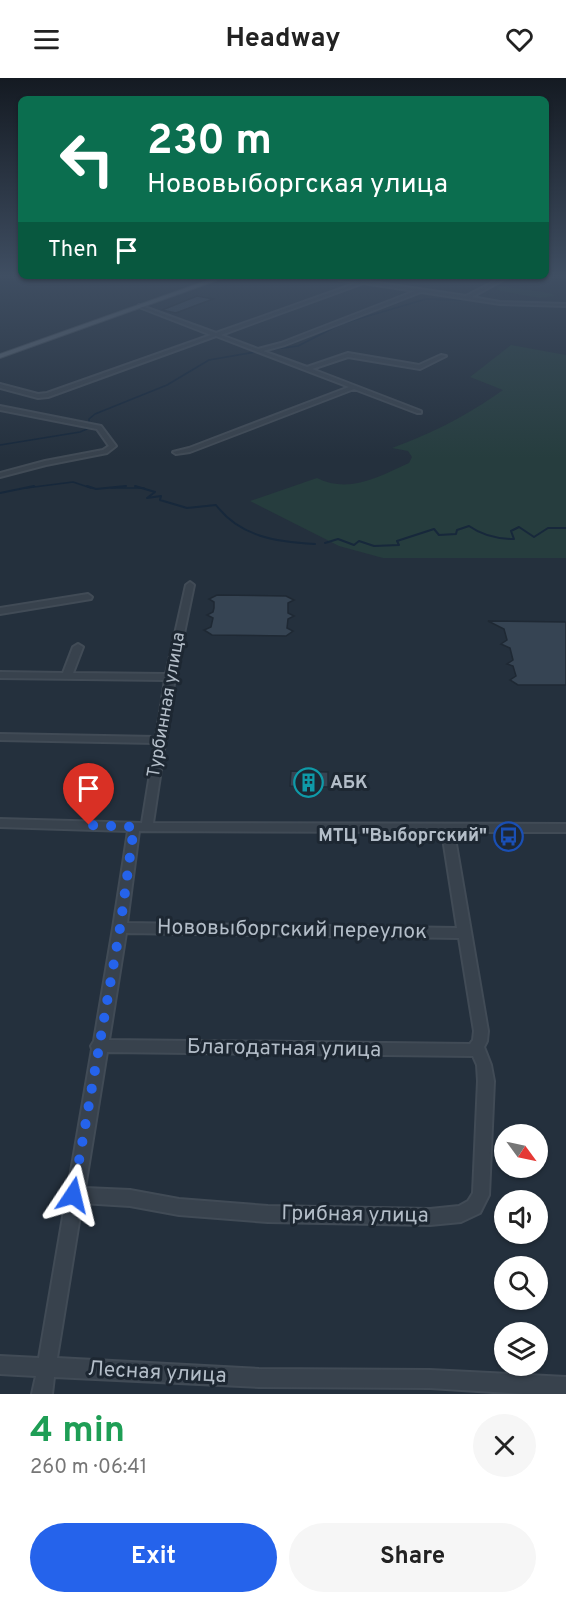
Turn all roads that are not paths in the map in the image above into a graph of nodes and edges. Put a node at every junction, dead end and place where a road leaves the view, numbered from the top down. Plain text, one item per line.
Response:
1 (58, 335) edge
2 (216, 335) edge
3 (223, 335) edge
4 (305, 335) edge
5 (259, 350) junction
6 (0, 356) edge
7 (443, 356) dead end
8 (307, 369) junction
9 (0, 386) edge
10 (352, 388) junction
11 (0, 408) edge
12 (419, 412) dead end
13 (176, 452) dead end
14 (0, 475) edge
15 (190, 585) dead end
16 (88, 597) dead end
17 (0, 610) edge
18 (78, 647) dead end
19 (0, 675) edge
20 (67, 676) junction
21 (170, 677) junction
22 (0, 737) edge
23 (160, 740) junction
24 (0, 823) edge
25 (140, 827) junction
26 (447, 828) junction
27 (566, 828) edge
28 (120, 928) junction
29 (464, 933) junction
30 (98, 1046) junction
31 (474, 1050) junction
32 (73, 1195) junction
33 (0, 1365) edge
34 (46, 1367) junction
35 (566, 1387) edge
36 (42, 1394) edge

1 - 6 main road
2 - 9 street
3 - 5 street
4 - 5 street
5 - 8 street
7 - 8 street
8 - 10 street
10 - 12 street
10 - 13 street
11 - 14 street
15 - 21 street, Турбинная улица
16 - 17 street
18 - 20 street
19 - 20 street
20 - 21 street
21 - 23 street, Турбинная улица
22 - 23 street
23 - 25 street, Турбинная улица
24 - 25 street
25 - 26 street
25 - 28 street, Турбинная улица
26 - 27 street
26 - 29 street
28 - 29 street, Нововыборгский переулок
28 - 30 street, Турбинная улица
29 - 31 street
30 - 31 street, Благодатная улица
30 - 32 street, Турбинная улица
31 - 32 street, Грибная улица
32 - 34 street, Турбинная улица
33 - 34 street, Лесная улица
34 - 35 street, Лесная улица
34 - 36 street, Турбинная улица

